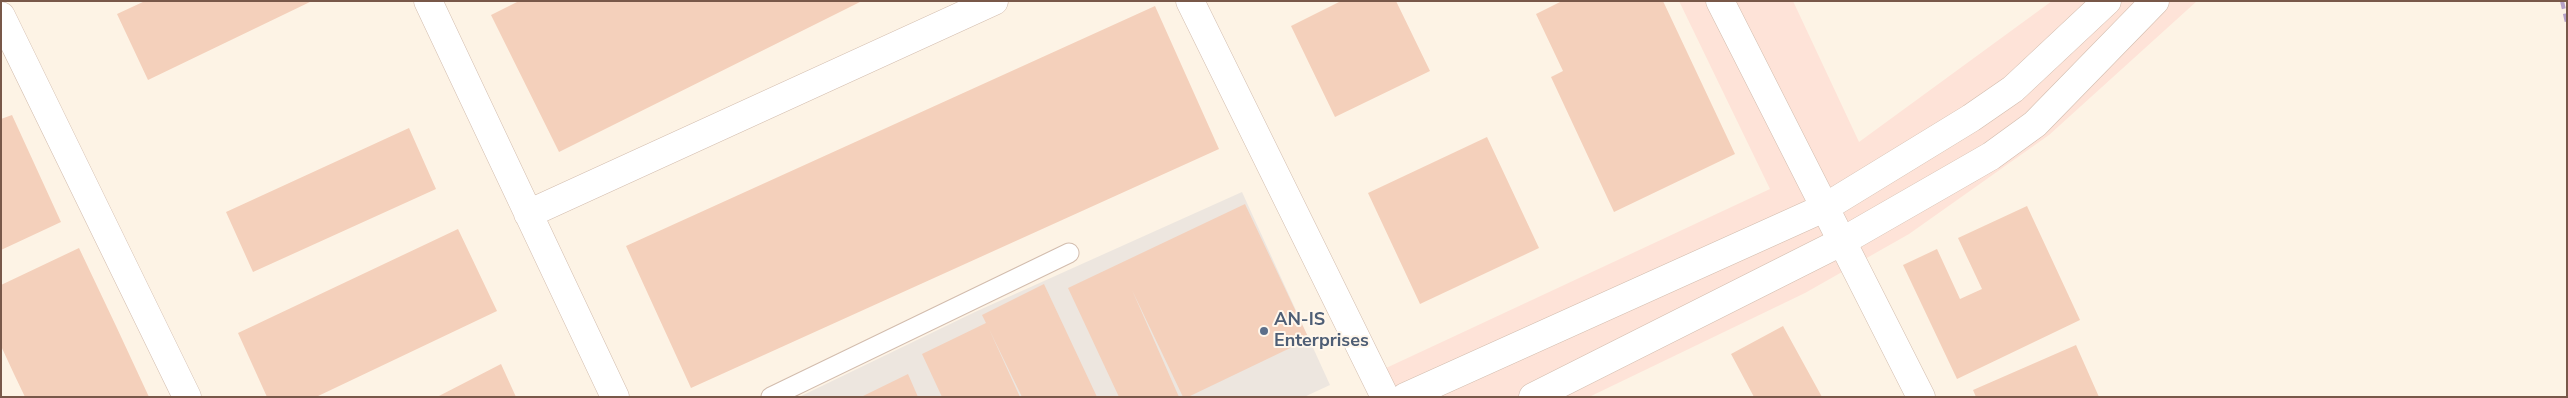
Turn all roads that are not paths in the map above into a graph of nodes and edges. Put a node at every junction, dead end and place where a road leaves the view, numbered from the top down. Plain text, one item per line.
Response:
1 (428, 1) edge
2 (994, 1) edge
3 (1190, 1) edge
4 (1720, 1) edge
5 (2107, 1) edge
6 (2155, 1) edge
7 (1, 16) edge
8 (1824, 208) junction
9 (528, 214) junction
10 (1843, 241) junction
11 (1068, 253) dead end
12 (187, 397) edge
13 (615, 397) edge
14 (771, 397) edge
15 (1385, 397) edge
16 (1405, 397) edge
17 (1532, 397) edge
18 (1921, 397) edge

1 - 9 street
2 - 9 street
3 - 15 street
4 - 8 street
5 - 8 street
6 - 10 street
7 - 12 street
8 - 10 street
8 - 16 street
9 - 13 street
10 - 17 street
10 - 18 street
11 - 14 lane

